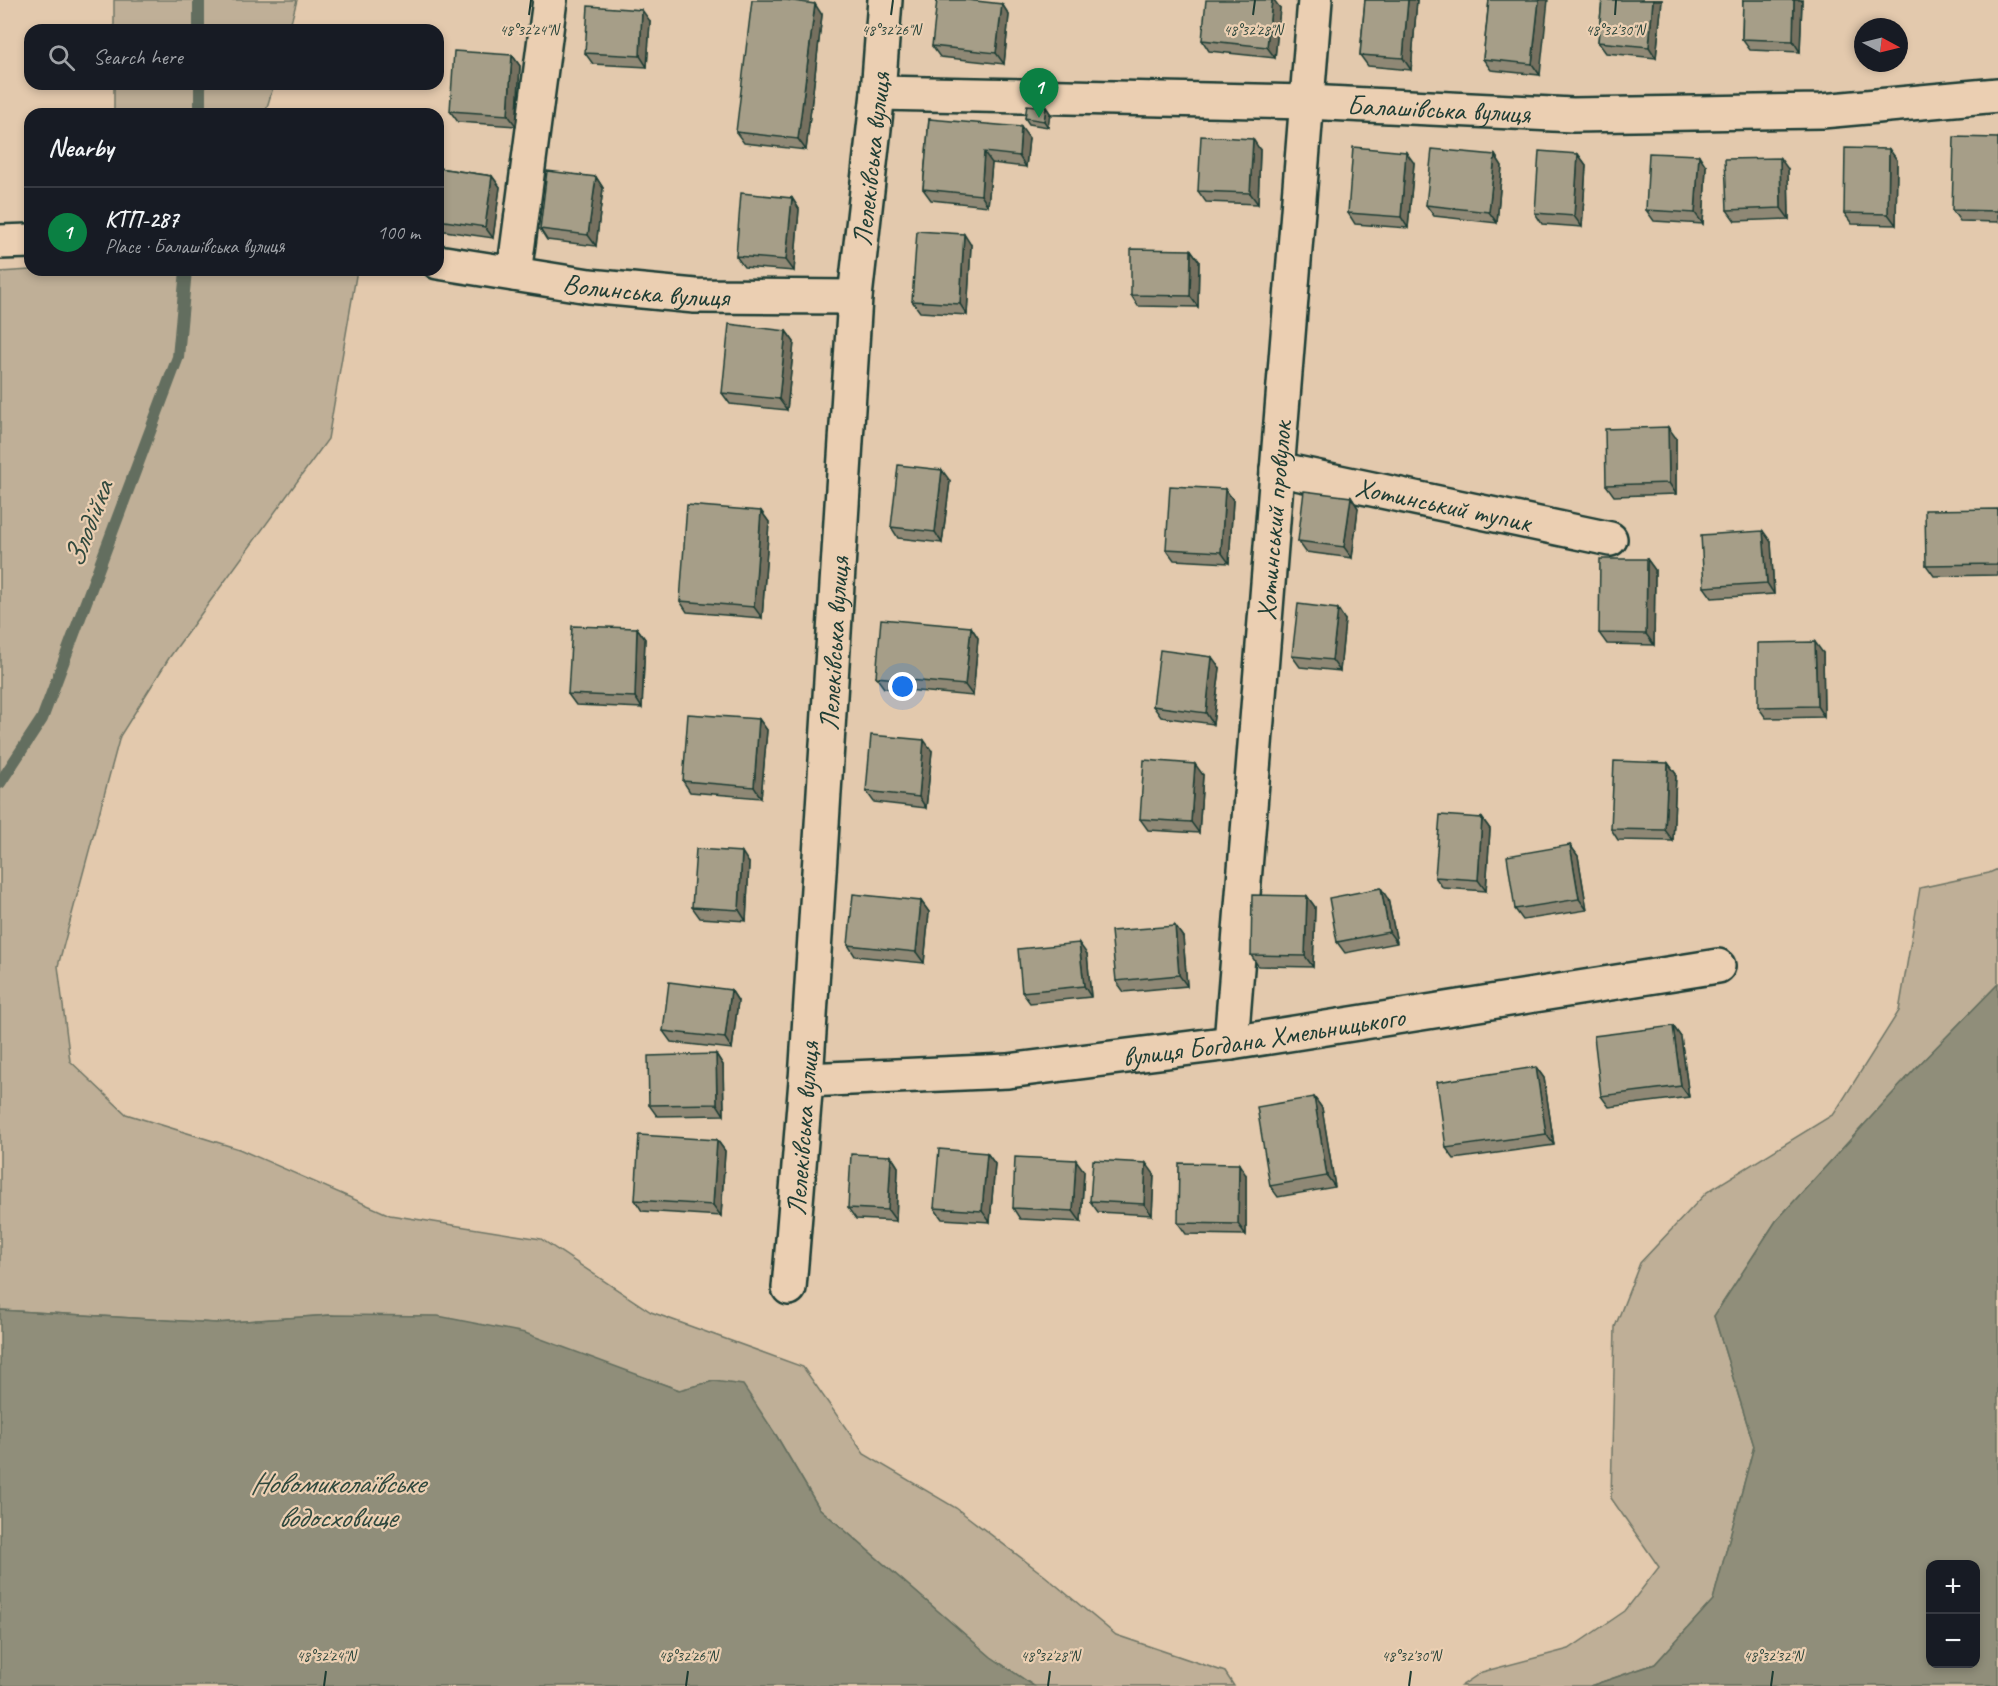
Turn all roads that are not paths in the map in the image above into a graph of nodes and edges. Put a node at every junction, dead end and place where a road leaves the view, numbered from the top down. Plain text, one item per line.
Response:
1 (550, 0) edge
2 (885, 0) edge
3 (1315, 0) edge
4 (878, 93) junction
5 (1998, 95) edge
6 (1306, 102) junction
7 (24, 241) edge
8 (0, 242) edge
9 (444, 263) edge
10 (514, 274) junction
11 (855, 297) junction
12 (1277, 469) junction
13 (1610, 539) dead end
14 (1718, 966) dead end
15 (1231, 1043) junction
16 (806, 1080) junction
17 (789, 1288) dead end

1 - 10 street
2 - 4 street, Лелеківська вулиця
3 - 6 street, Хотинський провулок
4 - 6 street, Балашівська вулиця
4 - 11 street, Лелеківська вулиця
5 - 6 street, Балашівська вулиця
6 - 12 street, Хотинський провулок
7 - 8 street
9 - 10 street, Волинська вулиця
10 - 11 street, Волинська вулиця
11 - 16 street, Лелеківська вулиця
12 - 13 street, Хотинський тупик
12 - 15 street, Хотинський провулок
14 - 15 street, вулиця Богдана Хмельницького
15 - 16 street, вулиця Богдана Хмельницького
16 - 17 street, Лелеківська вулиця

